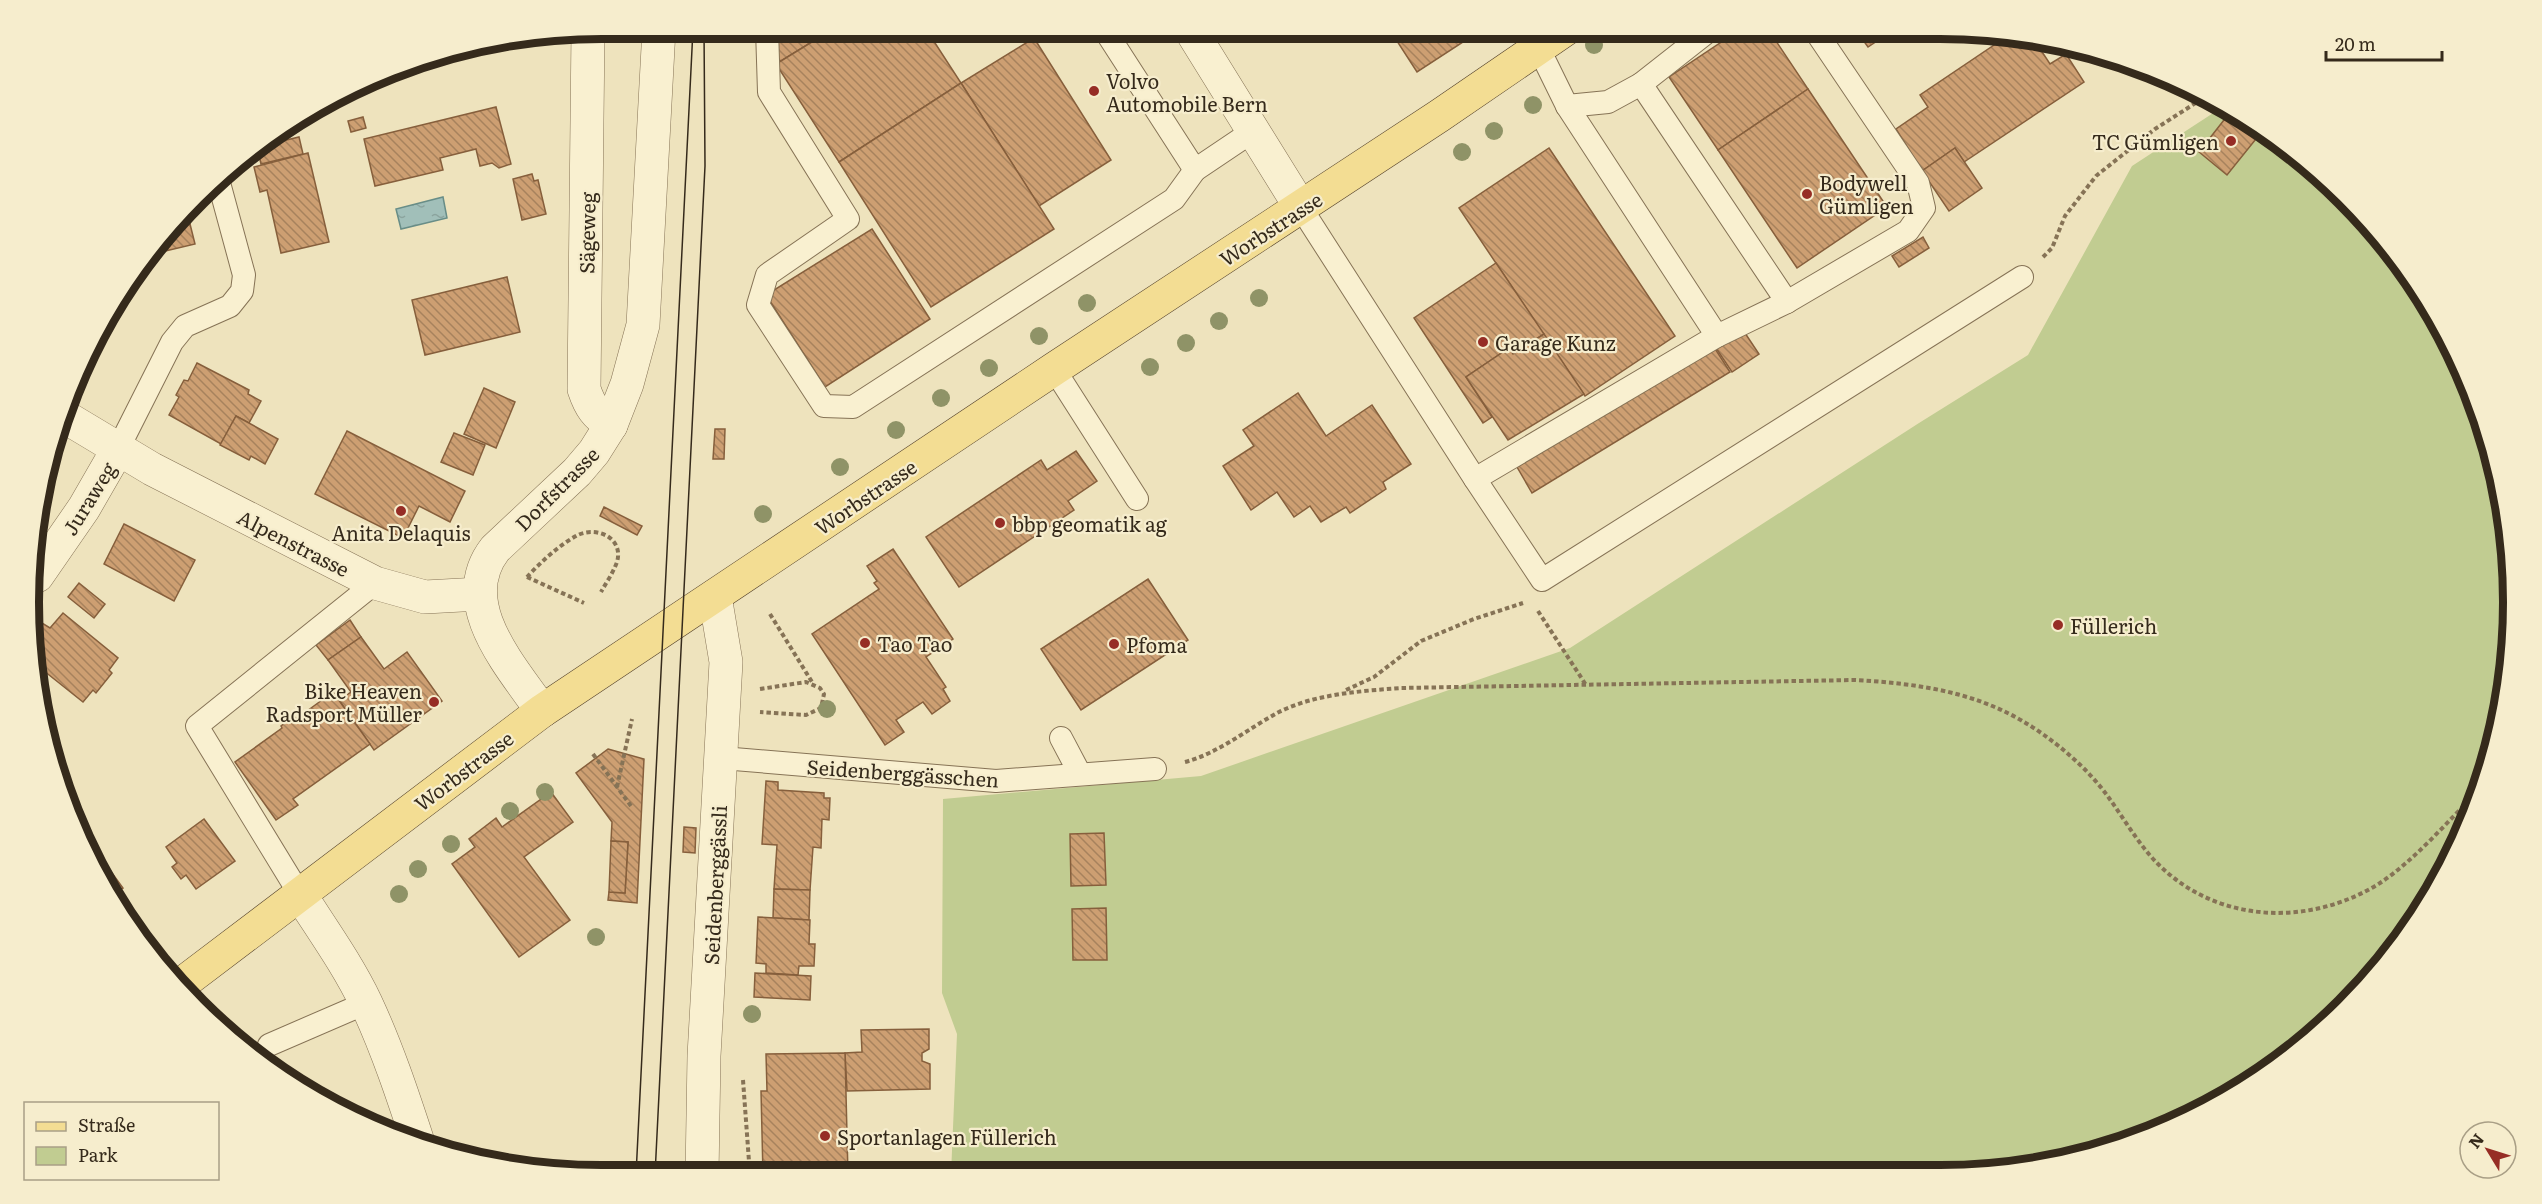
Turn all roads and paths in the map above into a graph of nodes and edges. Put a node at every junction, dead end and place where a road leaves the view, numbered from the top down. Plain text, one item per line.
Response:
1 (588, 39) edge
2 (658, 39) edge
3 (767, 39) edge
4 (1111, 39) edge
5 (1197, 39) edge
6 (1550, 39) edge
7 (1697, 39) edge
8 (1821, 39) edge
9 (1538, 47) junction
10 (1641, 84) junction
11 (2198, 102) edge
12 (1567, 106) junction
13 (1253, 131) junction
14 (1195, 170) junction
15 (221, 189) edge
16 (1301, 208) junction
17 (2022, 277) joint
18 (1786, 302) junction
19 (1717, 336) junction
20 (1054, 369) junction
21 (70, 420) edge
22 (611, 425) junction
23 (118, 449) junction
24 (1475, 479) junction
25 (1137, 499) dead end
26 (40, 572) edge
27 (1542, 580) junction
28 (375, 583) junction
29 (601, 592) dead end
30 (480, 594) junction
31 (715, 596) junction
32 (1531, 600) junction
33 (584, 603) dead end
34 (770, 614) dead end
35 (813, 683) junction
36 (1587, 685) junction
37 (754, 690) dead end
38 (1342, 692) junction
39 (542, 711) junction
40 (760, 712) dead end
41 (632, 719) dead end
42 (1061, 738) dead end
43 (593, 754) dead end
44 (722, 758) junction
45 (1155, 769) joint
46 (1080, 774) junction
47 (616, 787) junction
48 (2465, 805) edge
49 (631, 806) dead end
50 (299, 893) junction
51 (186, 981) edge
52 (366, 1003) junction
53 (269, 1045) dead end
54 (742, 1069) dead end
55 (414, 1132) edge
56 (702, 1165) edge
57 (749, 1165) edge

1 - 22 street, Sägeweg
2 - 22 street, Dorfstrasse
3 - 14 lane
4 - 14 lane
5 - 13 street
6 - 9 main road, Worbstrasse
7 - 10 lane
8 - 18 lane
9 - 12 lane
9 - 16 main road, Worbstrasse
10 - 12 lane
10 - 18 lane
11 - 17 path
12 - 19 lane
13 - 14 lane
13 - 16 street
15 - 23 lane
16 - 20 main road, Worbstrasse
16 - 24 lane
17 - 27 lane
18 - 19 lane
19 - 24 lane
20 - 25 lane
20 - 31 main road, Worbstrasse
21 - 23 street, Alpenstrasse
22 - 30 street, Dorfstrasse
23 - 26 street, Juraweg
23 - 28 street, Alpenstrasse
24 - 27 lane
27 - 32 path
28 - 30 street, Alpenstrasse
28 - 50 lane
29 - 33 path
30 - 39 street, Dorfstrasse
31 - 39 main road, Worbstrasse
31 - 44 street, Seidenberggässli
32 - 36 path
32 - 38 path
34 - 35 path
35 - 37 path
35 - 40 path
36 - 38 path
36 - 48 path
38 - 45 path
39 - 50 main road, Worbstrasse
41 - 47 path
42 - 46 lane
43 - 47 path
44 - 46 lane, Seidenberggässchen
44 - 56 street, Seidenberggässli
45 - 46 lane, Seidenberggässchen
47 - 49 path
50 - 51 main road, Worbstrasse
50 - 52 street
52 - 53 lane
52 - 55 street
54 - 57 path

